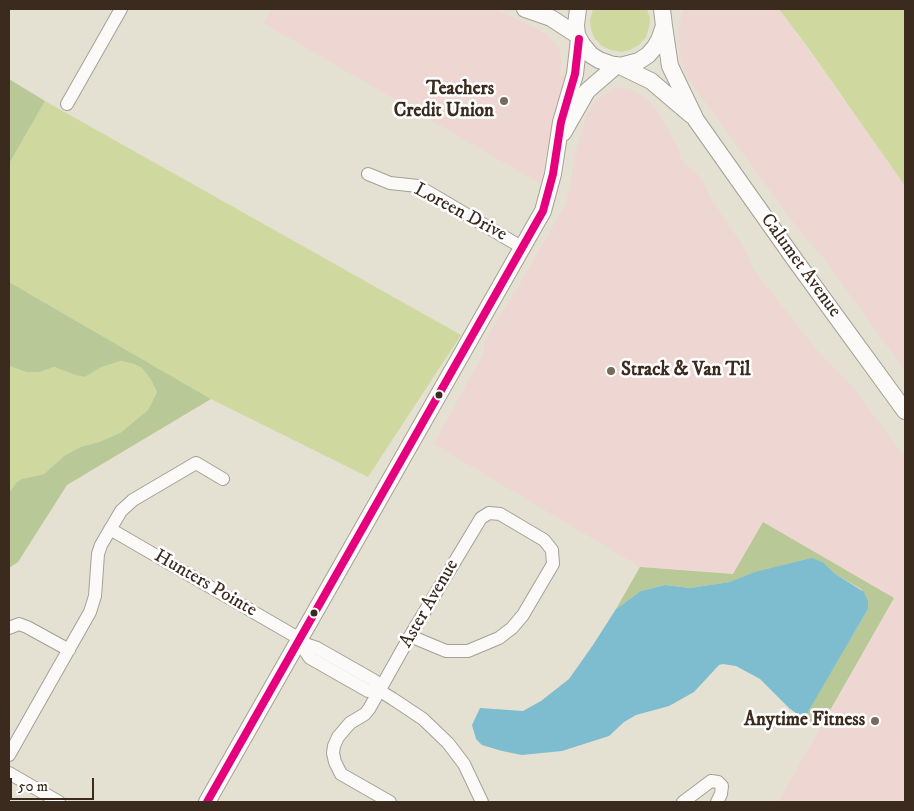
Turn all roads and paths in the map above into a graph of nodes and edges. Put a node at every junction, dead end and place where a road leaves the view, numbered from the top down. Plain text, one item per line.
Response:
1 (121, 9) edge
2 (525, 9) edge
3 (578, 9) edge
4 (665, 16) edge
5 (578, 37) junction
6 (618, 66) junction
7 (67, 104) dead end
8 (696, 120) junction
9 (559, 139) junction
10 (368, 174) dead end
11 (523, 248) junction
12 (905, 411) edge
13 (223, 479) dead end
14 (110, 529) junction
15 (9, 628) edge
16 (410, 636) junction
17 (299, 641) junction
18 (69, 650) junction
19 (380, 691) junction
20 (9, 755) edge
21 (9, 773) edge
22 (59, 802) edge
23 (207, 802) edge
24 (390, 802) edge
25 (481, 802) edge
26 (683, 802) edge
27 (717, 802) edge

1 - 7 street
2 - 5 main road, Calumet Avenue
3 - 5 main road
4 - 6 main road
4 - 8 main road, Calumet Avenue
5 - 6 main road, Calumet Avenue
5 - 9 main road
6 - 8 main road, Calumet Avenue
6 - 9 main road
8 - 12 main road, Calumet Avenue
9 - 11 main road
10 - 11 street, Loreen Drive
11 - 17 main road
13 - 14 street
14 - 17 street, Hunters Pointe
14 - 18 street
15 - 18 street
16 - 16 street, Aster Avenue
16 - 19 street, Aster Avenue
17 - 19 street, Hunters Pointe
17 - 23 main road
18 - 20 street
19 - 24 street, Aster Avenue
19 - 25 street, Hunters Pointe
21 - 22 street
26 - 27 street

